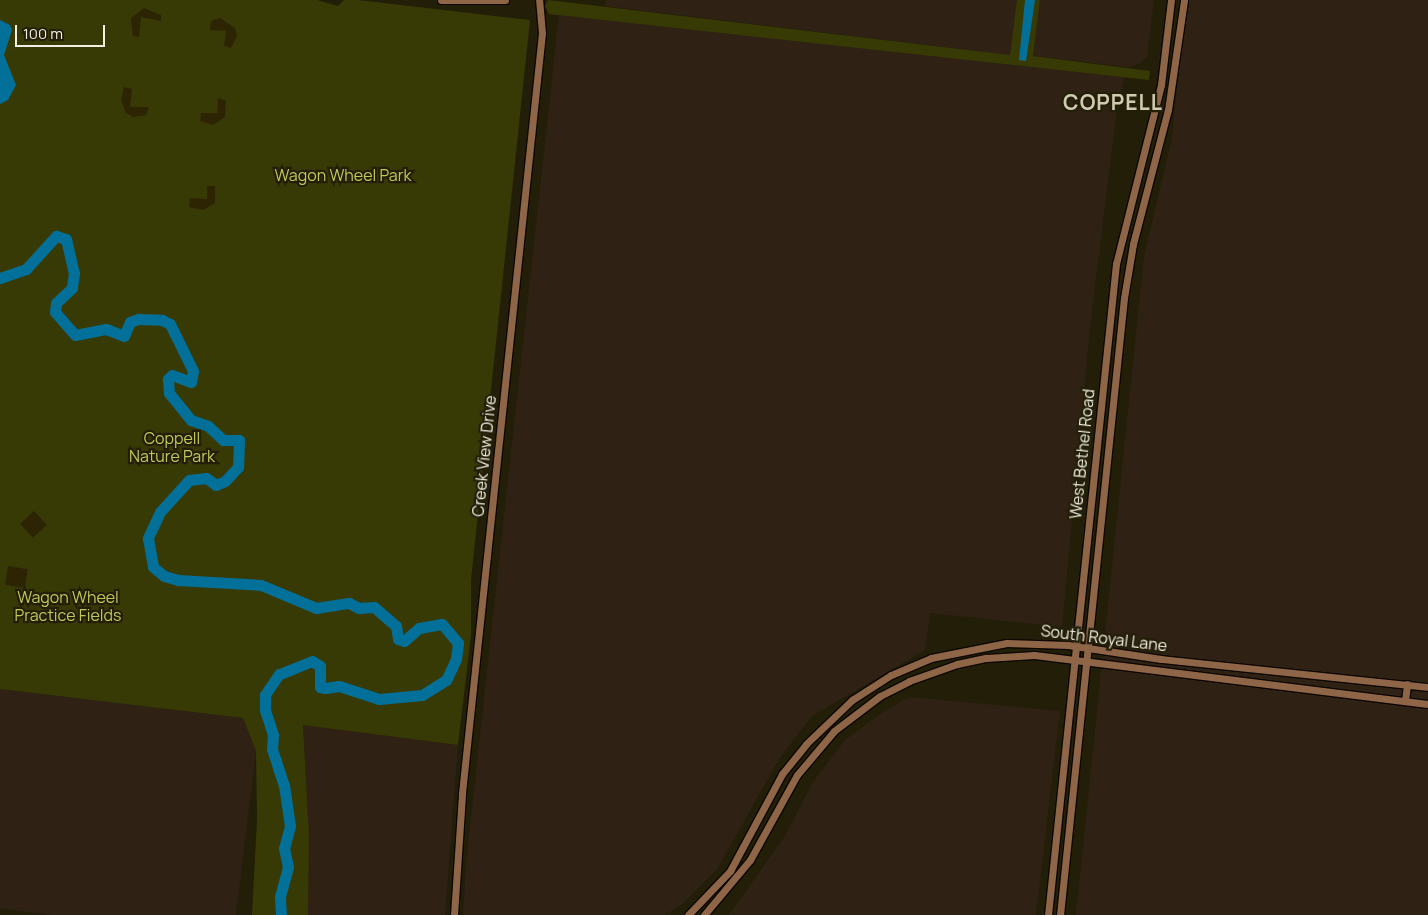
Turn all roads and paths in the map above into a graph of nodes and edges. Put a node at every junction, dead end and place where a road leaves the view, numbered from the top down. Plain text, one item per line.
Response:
1 (441, 0) edge
2 (505, 0) edge
3 (540, 0) edge
4 (1171, 0) edge
5 (1184, 0) edge
6 (1165, 54) junction
7 (1177, 56) junction
8 (1132, 201) junction
9 (1143, 204) junction
10 (1076, 645) junction
11 (1086, 647) junction
12 (1075, 659) junction
13 (1085, 661) junction
14 (886, 678) junction
15 (1407, 684) junction
16 (1428, 687) edge
17 (893, 690) junction
18 (1405, 701) junction
19 (1428, 704) edge
20 (774, 790) junction
21 (784, 795) junction
22 (1051, 879) junction
23 (1064, 881) junction
24 (454, 915) edge
25 (688, 915) edge
26 (704, 915) edge
27 (1048, 915) edge
28 (1060, 915) edge

1 - 2 main road
3 - 24 main road, Creek View Drive
4 - 6 main road, West Bethel Road
5 - 7 main road, West Bethel Road
6 - 7 main road
6 - 8 main road, West Bethel Road
7 - 9 main road, West Bethel Road
8 - 9 main road
8 - 10 main road, West Bethel Road
9 - 11 main road, West Bethel Road
10 - 11 main road, South Royal Lane
10 - 12 main road, West Bethel Road
10 - 14 main road, South Royal Lane
11 - 13 main road, West Bethel Road
11 - 15 main road, South Royal Lane
12 - 13 main road, South Royal Lane
12 - 17 main road, South Royal Lane
12 - 22 main road, West Bethel Road
13 - 18 main road, South Royal Lane
13 - 23 main road, West Bethel Road
14 - 17 main road
14 - 20 main road, South Royal Lane
15 - 16 main road, South Royal Lane
15 - 18 main road
17 - 21 main road, South Royal Lane
18 - 19 main road, South Royal Lane
20 - 21 main road
20 - 25 main road, South Royal Lane
21 - 26 main road, South Royal Lane
22 - 23 main road
22 - 27 main road, West Bethel Road
23 - 28 main road, West Bethel Road

